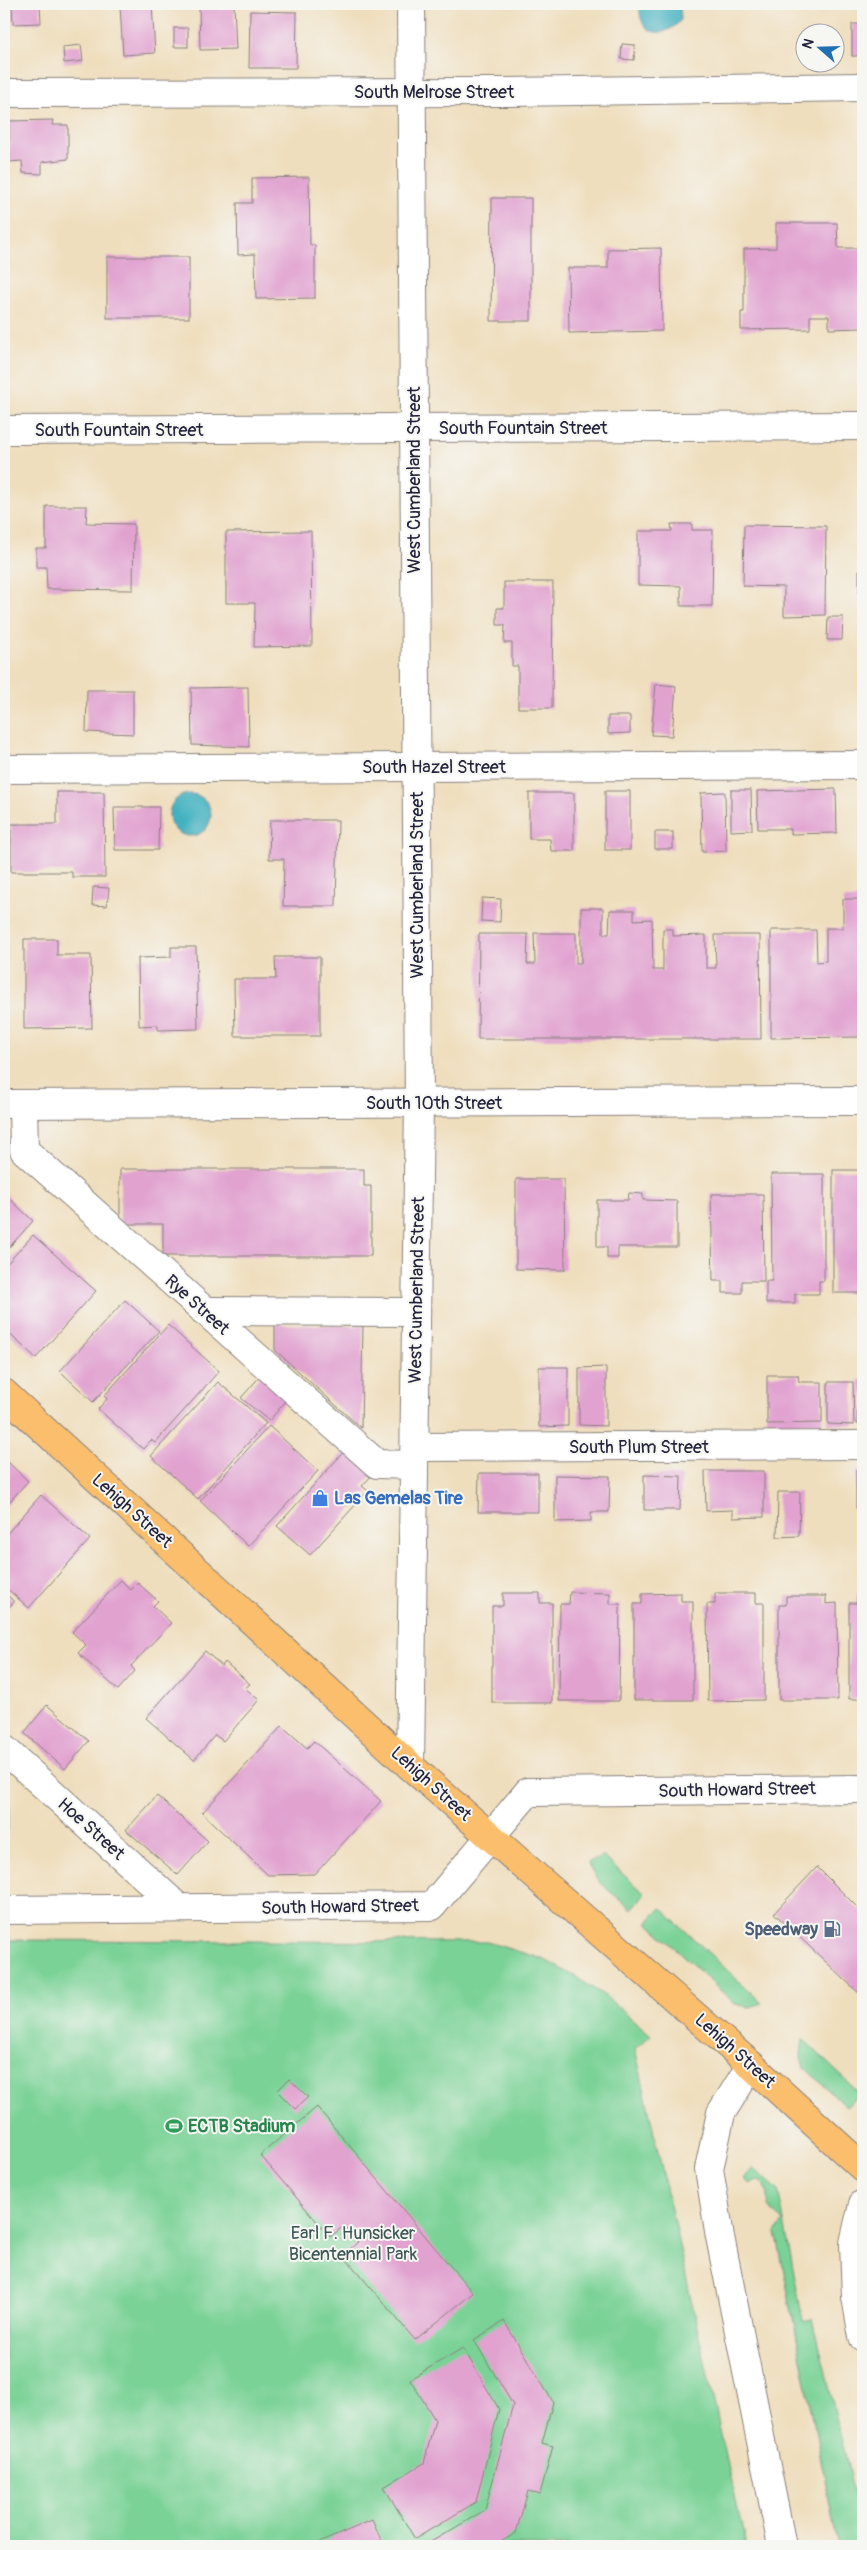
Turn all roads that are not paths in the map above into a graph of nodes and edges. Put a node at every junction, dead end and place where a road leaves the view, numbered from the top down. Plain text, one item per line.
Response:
1 (411, 4) edge
2 (863, 87) edge
3 (4, 93) edge
4 (412, 93) junction
5 (863, 426) edge
6 (414, 428) junction
7 (4, 430) edge
8 (863, 765) edge
9 (416, 767) junction
10 (4, 769) edge
11 (863, 1101) edge
12 (419, 1103) junction
13 (14, 1104) edge
14 (204, 1311) junction
15 (416, 1312) junction
16 (4, 1393) edge
17 (863, 1445) edge
18 (414, 1456) junction
19 (4, 1749) edge
20 (410, 1766) junction
21 (863, 1789) edge
22 (490, 1838) junction
23 (179, 1908) junction
24 (4, 1910) edge
25 (751, 2065) junction
26 (863, 2168) edge
27 (863, 2204) edge
28 (863, 2337) edge
29 (782, 2546) edge

1 - 4 street, West Cumberland Street
2 - 4 street, South Melrose Street
3 - 4 street, South Melrose Street
4 - 6 street, West Cumberland Street
5 - 6 street, South Fountain Street
6 - 7 street, South Fountain Street
6 - 9 street, West Cumberland Street
8 - 9 street, South Hazel Street
9 - 10 street, South Hazel Street
9 - 12 street, West Cumberland Street
11 - 12 street, South 10th Street
12 - 13 street, South 10th Street
12 - 15 street, West Cumberland Street
13 - 14 street, Rye Street
14 - 15 street
14 - 18 street, Rye Street
15 - 18 street, West Cumberland Street
16 - 20 main road, Lehigh Street
17 - 18 street, South Plum Street
18 - 20 street, West Cumberland Street
19 - 23 street, Hoe Street
20 - 22 main road, Lehigh Street
21 - 22 street, South Howard Street
22 - 23 street, South Howard Street
22 - 25 main road, Lehigh Street
23 - 24 street, South Howard Street
25 - 26 main road, Lehigh Street
25 - 29 street
27 - 28 street

